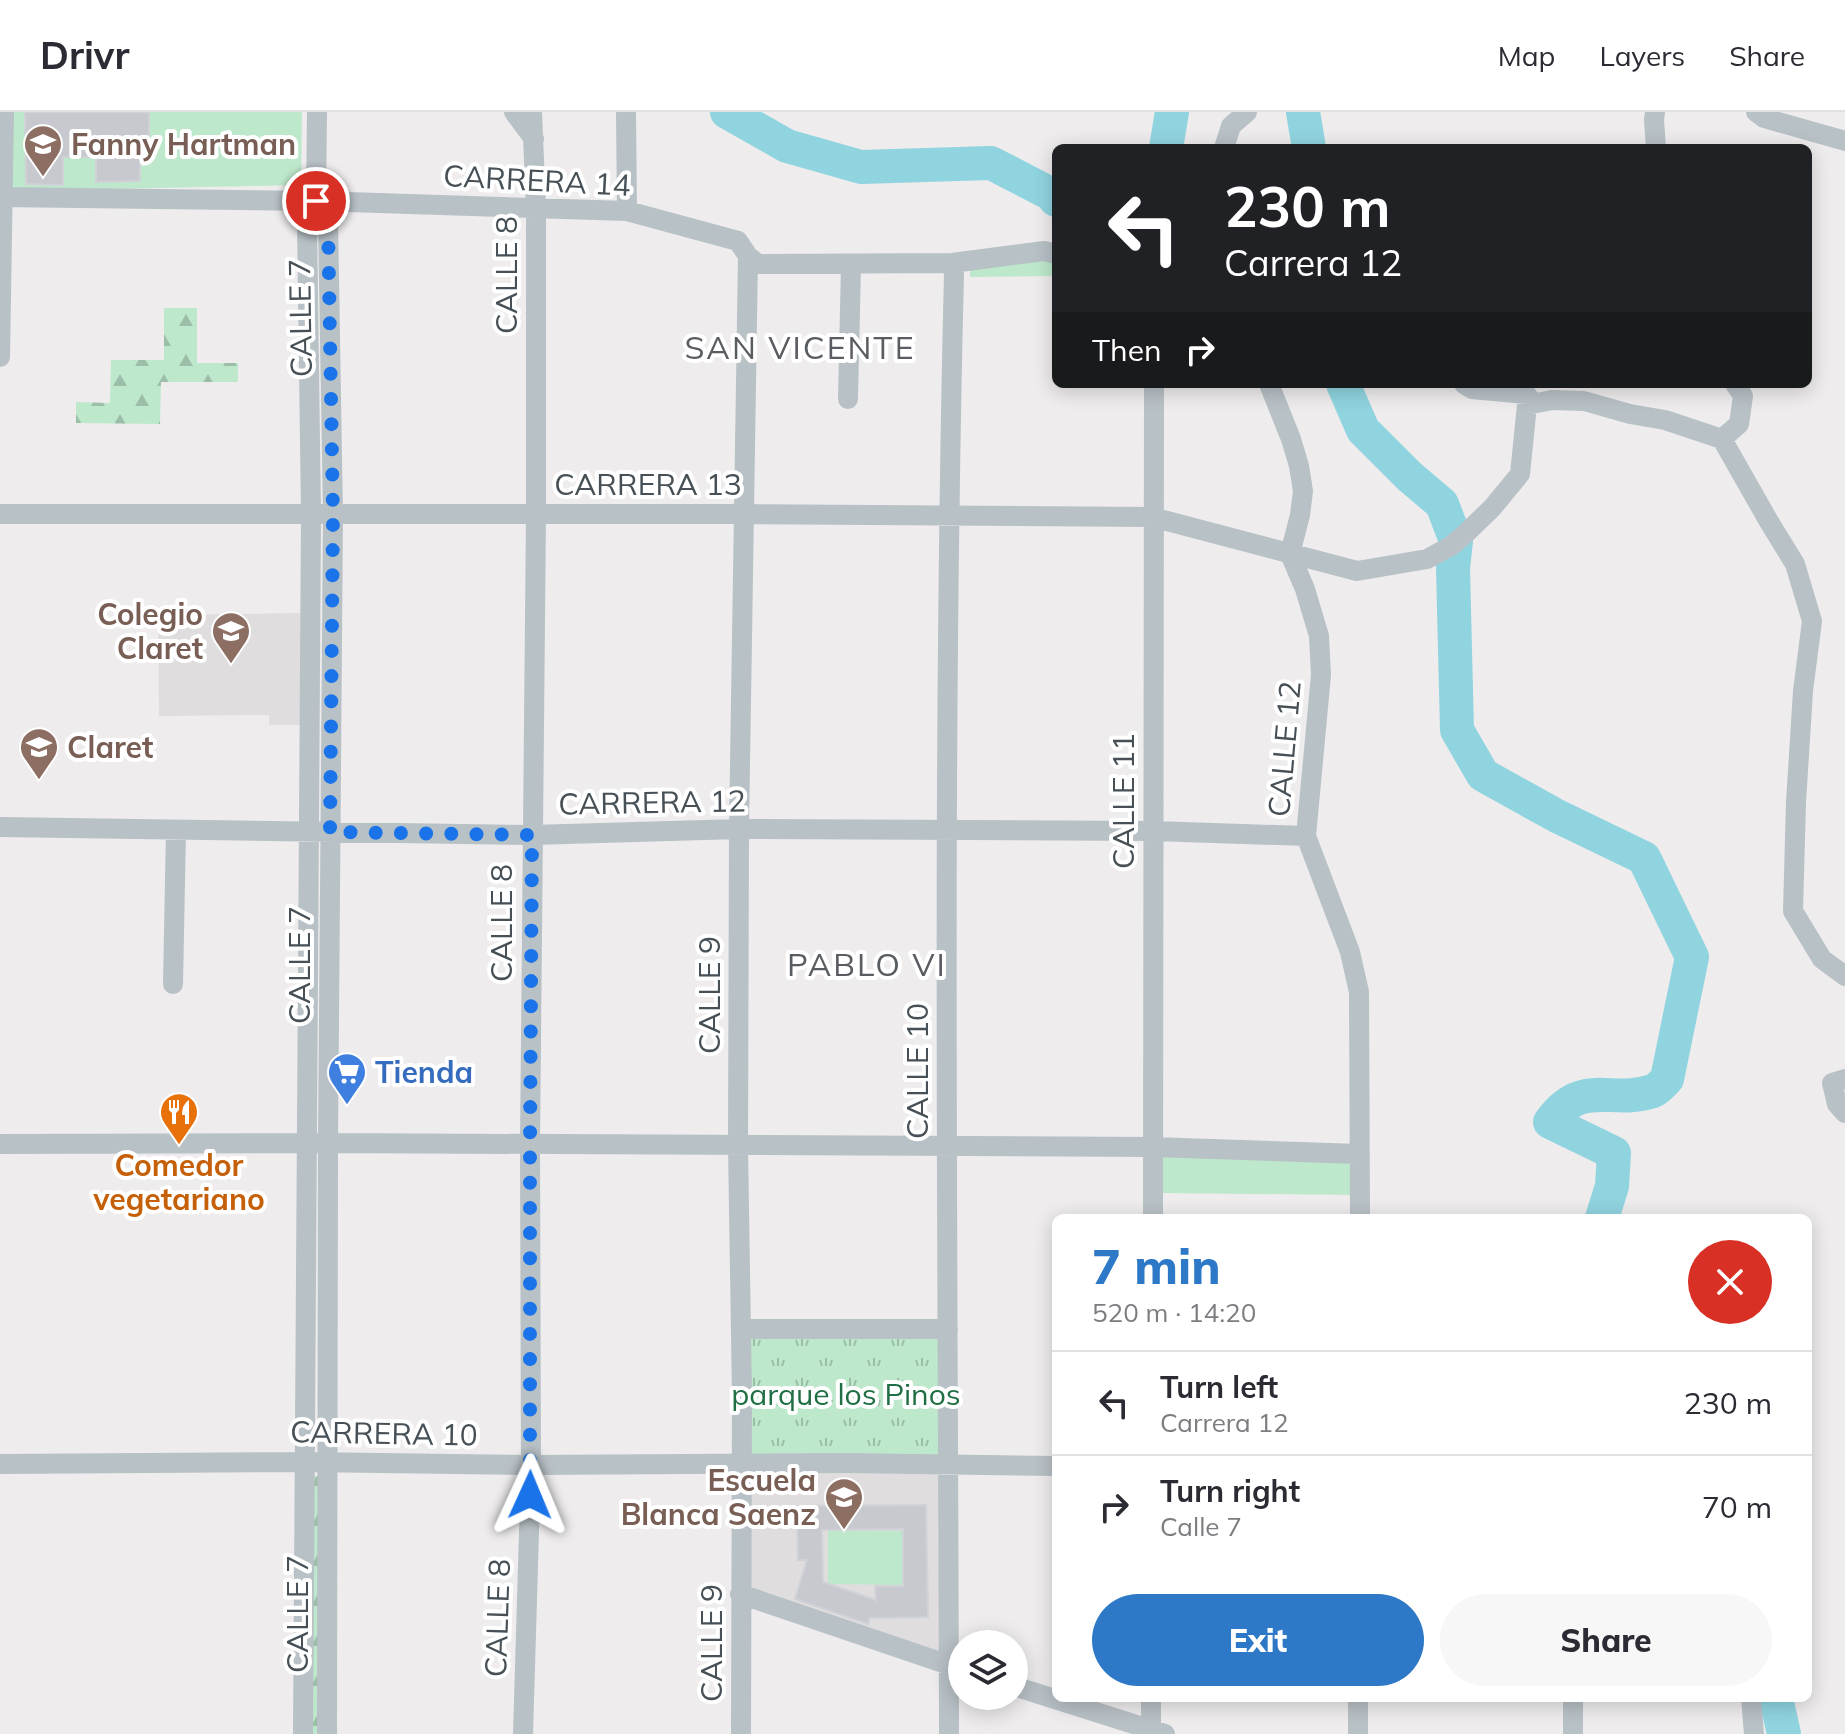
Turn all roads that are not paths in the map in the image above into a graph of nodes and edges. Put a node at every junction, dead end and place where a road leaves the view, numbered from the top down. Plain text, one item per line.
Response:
1 (4, 112) edge
2 (317, 112) edge
3 (514, 112) edge
4 (532, 112) edge
5 (626, 112) edge
6 (1247, 112) edge
7 (1655, 112) edge
8 (1756, 112) edge
9 (534, 139) junction
10 (1845, 141) edge
11 (1225, 144) edge
12 (1656, 144) edge
13 (1, 197) edge
14 (316, 201) junction
15 (536, 208) junction
16 (627, 211) junction
17 (1052, 253) edge
18 (748, 256) junction
19 (952, 263) junction
20 (851, 265) junction
21 (0, 357) edge
22 (1154, 388) edge
23 (1271, 388) edge
24 (1470, 388) edge
25 (1738, 388) edge
26 (848, 399) dead end
27 (1533, 403) junction
28 (1722, 439) junction
29 (0, 514) edge
30 (536, 514) junction
31 (745, 514) junction
32 (311, 515) junction
33 (333, 515) junction
34 (948, 515) junction
35 (1152, 517) junction
36 (1290, 554) junction
37 (0, 827) edge
38 (739, 829) junction
39 (176, 830) junction
40 (946, 830) junction
41 (320, 831) junction
42 (1154, 831) junction
43 (532, 835) junction
44 (1306, 836) junction
45 (1845, 976) edge
46 (173, 984) dead end
47 (1845, 1079) edge
48 (1845, 1113) edge
49 (317, 1143) junction
50 (0, 1144) edge
51 (530, 1145) junction
52 (738, 1146) junction
53 (947, 1146) junction
54 (1152, 1147) junction
55 (1359, 1154) junction
56 (1153, 1214) edge
57 (1360, 1214) edge
58 (741, 1329) junction
59 (948, 1329) junction
60 (306, 1462) junction
61 (327, 1463) junction
62 (742, 1463) junction
63 (0, 1464) edge
64 (948, 1464) junction
65 (531, 1465) junction
66 (1052, 1466) edge
67 (740, 1594) junction
68 (954, 1630) edge
69 (948, 1665) edge
70 (1028, 1691) edge
71 (1052, 1699) edge
72 (1062, 1702) edge
73 (1152, 1702) edge
74 (1358, 1702) edge
75 (1573, 1702) edge
76 (1751, 1702) edge
77 (951, 1710) edge
78 (1156, 1733) edge
79 (303, 1734) edge
80 (327, 1734) edge
81 (523, 1734) edge
82 (741, 1734) edge
83 (949, 1734) edge
84 (1358, 1734) edge
85 (1573, 1734) edge
86 (1754, 1734) edge

1 - 13 street
2 - 14 street, CALLE 7
3 - 9 street
4 - 9 street, CALLE 8
5 - 16 street
6 - 11 street
7 - 12 street
8 - 10 street
9 - 15 street, CALLE 8
13 - 14 street, CARRERA 14
13 - 21 street
14 - 15 street, CARRERA 14
14 - 32 street, CALLE 7
14 - 33 street, CALLE 7
15 - 16 street, CARRERA 14
15 - 30 street, CALLE 8
16 - 18 street, CARRERA 14
17 - 19 street, CARRERA 14
18 - 20 street, CARRERA 14
18 - 31 street, CALLE 9
19 - 20 street, CARRERA 14
19 - 34 street, CALLE 10
20 - 26 street
22 - 35 street, CALLE 11
23 - 36 street
24 - 27 street
25 - 28 street
27 - 28 street
27 - 36 street, CARRERA 13
28 - 45 street
29 - 32 street, CARRERA 13
30 - 31 street, CARRERA 13
30 - 33 street, CARRERA 13
30 - 43 street, CALLE 8
31 - 34 street, CARRERA 13
31 - 38 street, CALLE 9
32 - 33 street, CARRERA 13
32 - 41 street, CALLE 7
33 - 41 street, CALLE 7
34 - 35 street, CARRERA 13
34 - 40 street, CALLE 10
35 - 36 street, CARRERA 13
35 - 42 street, CALLE 11
36 - 44 street, CALLE 12
37 - 39 street, CARRERA 12
38 - 40 street, CARRERA 12
38 - 43 street, CARRERA 12
38 - 52 street, CALLE 9
39 - 41 street, CARRERA 12
39 - 46 street
40 - 42 street, CARRERA 12
40 - 53 street, CALLE 10
41 - 43 street, CARRERA 12
41 - 49 street, CALLE 7
42 - 44 street, CARRERA 12
42 - 54 street, CALLE 11
43 - 51 street, CALLE 8
44 - 55 street, CALLE 12
47 - 48 street
49 - 50 street
49 - 51 street
49 - 60 street, CALLE 7
49 - 61 street, CALLE 7
51 - 52 street
51 - 65 street, CALLE 8
52 - 53 street
52 - 58 street, CALLE 9
53 - 54 street
53 - 59 street, CALLE 10
54 - 55 street
54 - 56 street, CALLE 11
55 - 57 street, CALLE 12
58 - 59 street
58 - 62 street, CALLE 9
59 - 64 street, CALLE 10
60 - 61 street, CARRERA 10
60 - 63 street, CARRERA 10
60 - 79 street, CALLE 7
61 - 65 street, CARRERA 10
61 - 80 street, CALLE 7
62 - 64 street, CARRERA 10
62 - 65 street, CARRERA 10
62 - 67 street, CALLE 9
64 - 66 street, CARRERA 10
64 - 68 street, CALLE 10
65 - 81 street, CALLE 8
67 - 69 street
67 - 82 street, CALLE 9
70 - 71 street
72 - 78 street
73 - 78 street
74 - 84 street
75 - 85 street
76 - 86 street
77 - 83 street, CALLE 10

